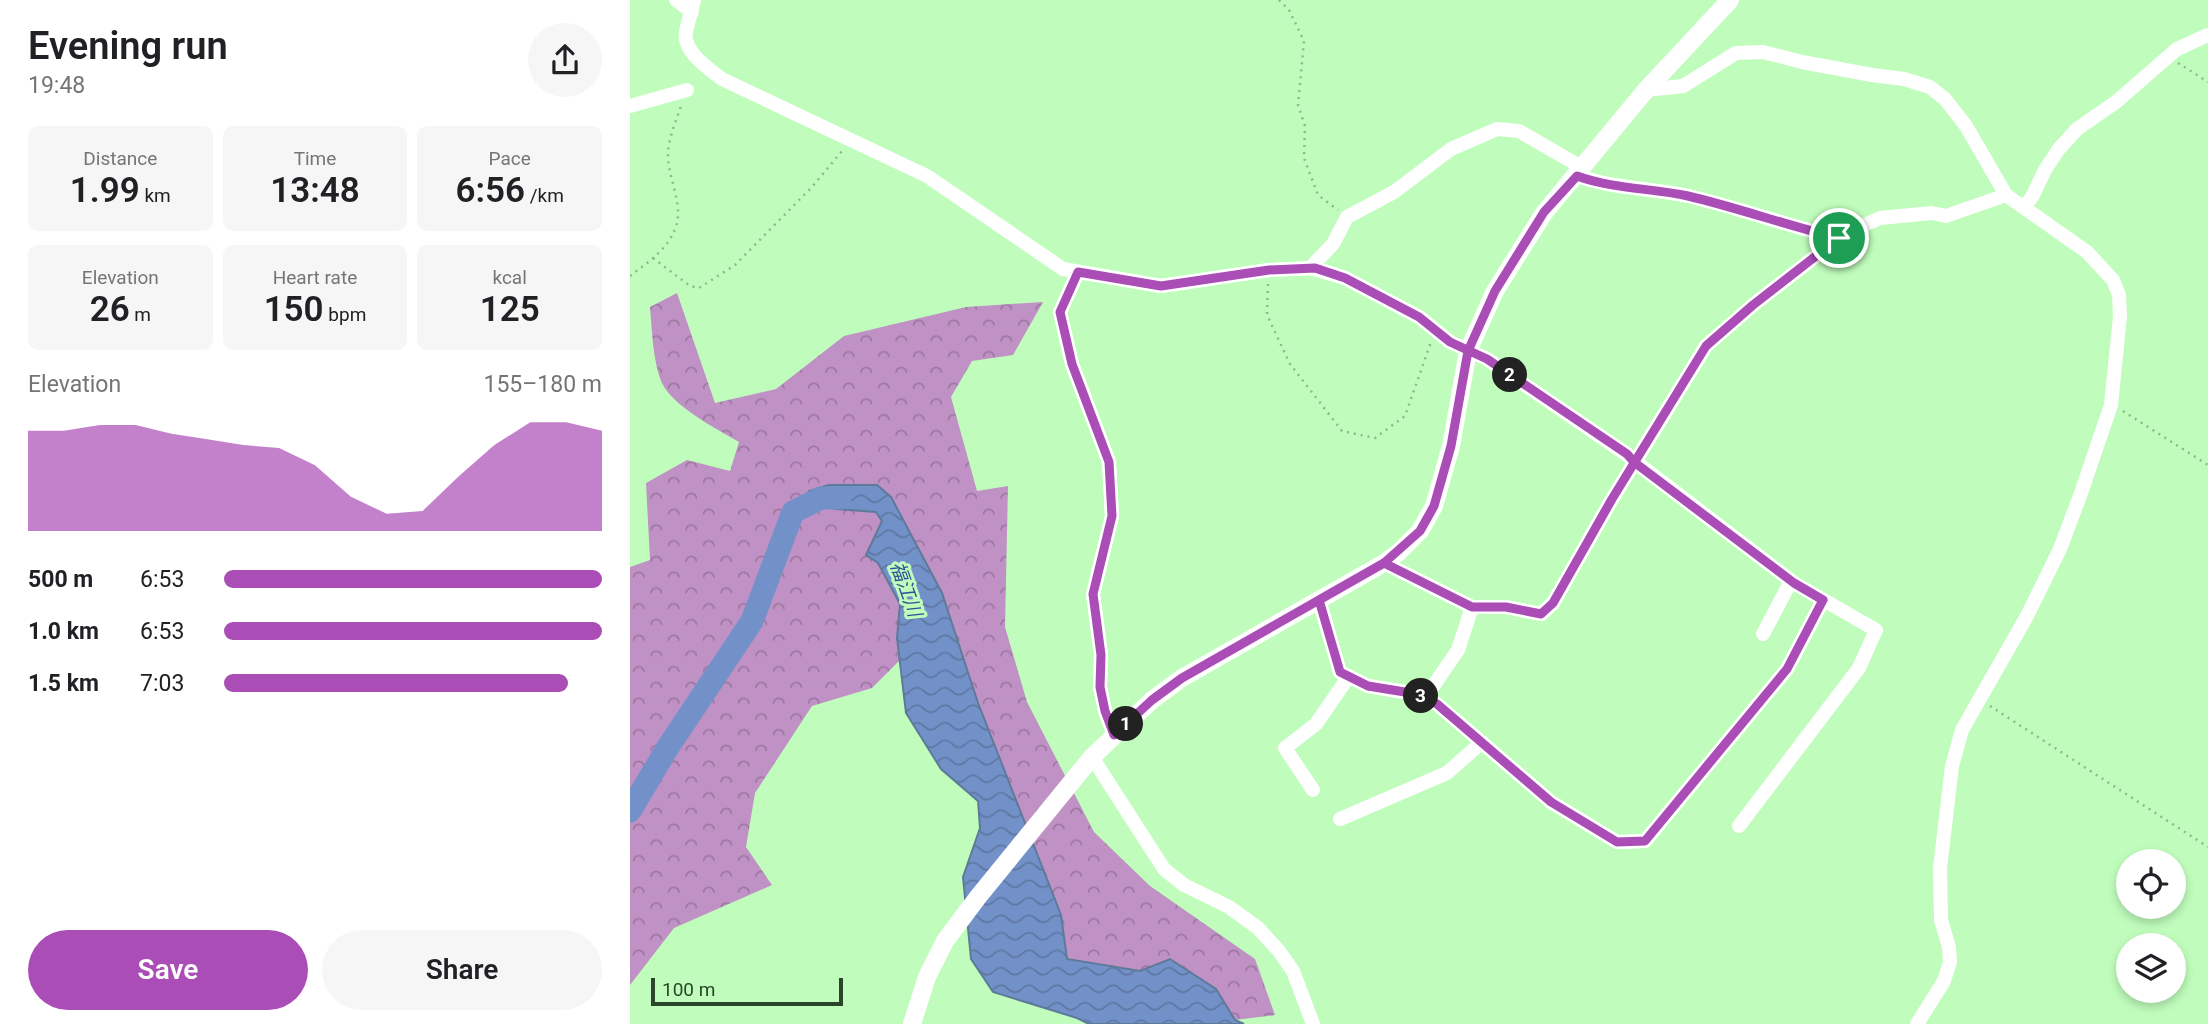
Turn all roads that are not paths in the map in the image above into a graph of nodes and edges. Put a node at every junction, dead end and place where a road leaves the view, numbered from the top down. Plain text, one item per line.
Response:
1 (676, 0) edge
2 (1730, 0) edge
3 (693, 6) edge
4 (2208, 35) edge
5 (687, 90) road end
6 (1646, 90) junction
7 (630, 106) edge
8 (1580, 172) junction
9 (2006, 195) junction
10 (2024, 207) junction
11 (1839, 238) junction
12 (1310, 268) junction
13 (1078, 272) junction
14 (1468, 351) junction
15 (1634, 462) junction
16 (1384, 563) junction
17 (1791, 581) junction
18 (1319, 600) junction
19 (1823, 600) junction
20 (1472, 607) junction
21 (1763, 634) dead end
22 (1349, 676) junction
23 (1425, 698) junction
24 (1114, 735) junction
25 (1482, 742) junction
26 (1092, 757) junction
27 (1314, 790) dead end
28 (1340, 819) dead end
29 (1739, 826) dead end
30 (912, 1024) edge
31 (1313, 1024) edge
32 (1917, 1024) edge

1 - 3 street
2 - 6 street
3 - 13 street
4 - 10 street
5 - 7 street
6 - 8 street
6 - 9 street
8 - 11 street
8 - 12 street
8 - 14 street
9 - 10 street
9 - 11 street
10 - 32 street
11 - 15 street
12 - 13 street
12 - 14 street
13 - 24 street
14 - 15 street
14 - 16 street
15 - 17 street
15 - 20 street
16 - 18 street
16 - 20 street
17 - 19 street
17 - 21 street
18 - 22 street
18 - 24 street
19 - 25 street
19 - 29 street
20 - 23 street
22 - 23 street
22 - 27 street
23 - 25 street
24 - 26 street
25 - 28 street
26 - 30 street
26 - 31 street

